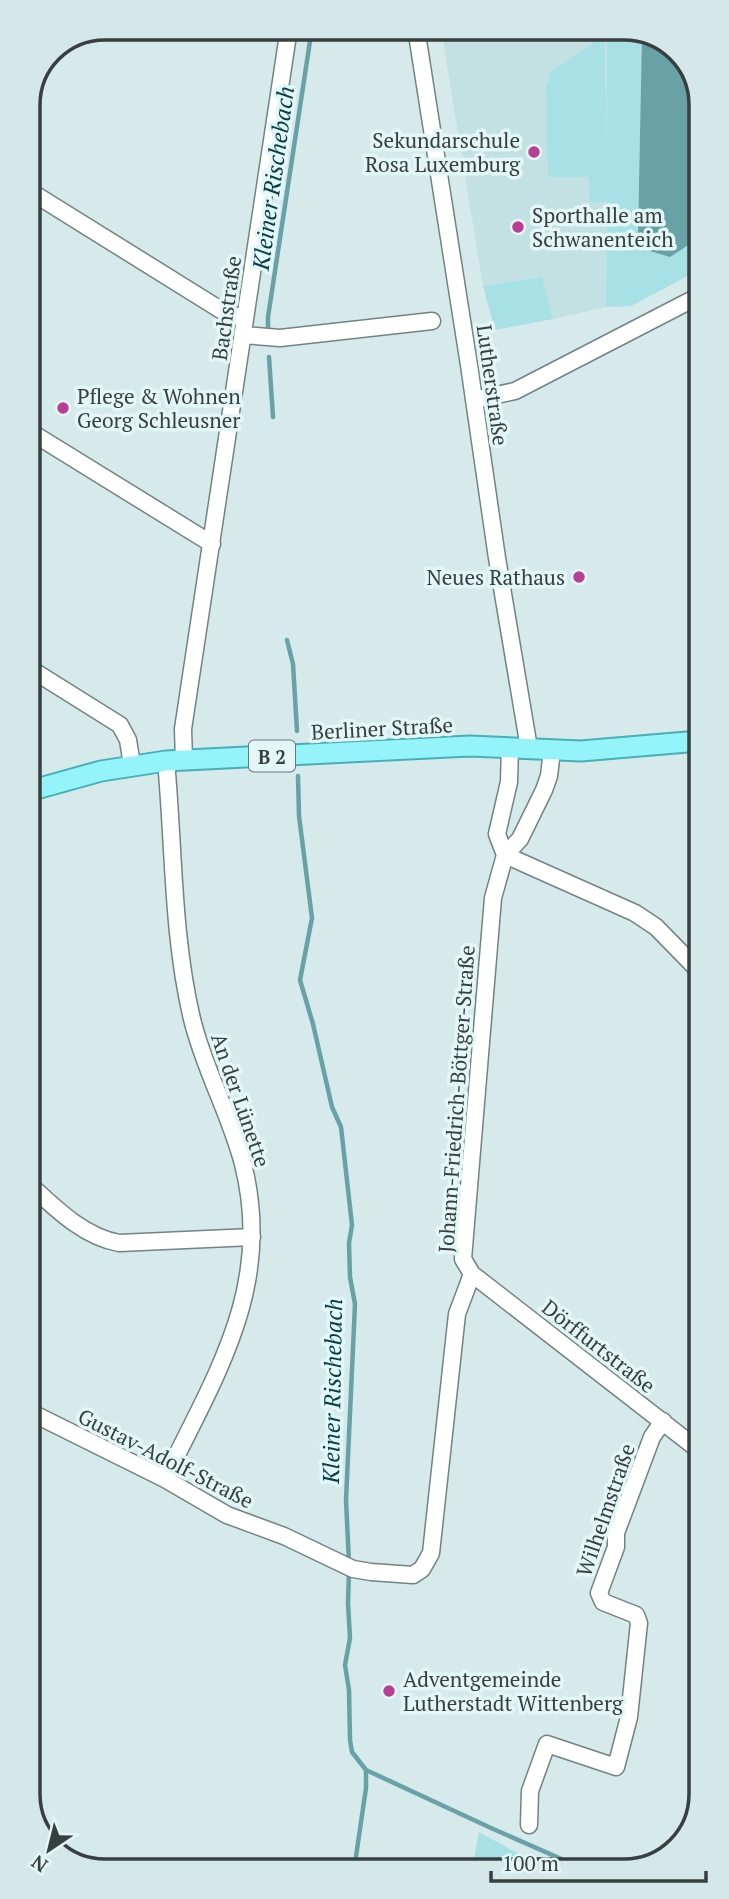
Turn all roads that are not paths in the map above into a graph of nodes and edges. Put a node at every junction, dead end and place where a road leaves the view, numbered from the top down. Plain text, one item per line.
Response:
1 (287, 40) edge
2 (418, 40) edge
3 (40, 197) edge
4 (689, 301) edge
5 (432, 321) dead end
6 (244, 327) junction
7 (474, 400) junction
8 (40, 438) edge
9 (212, 544) junction
10 (40, 675) edge
11 (689, 742) edge
12 (519, 748) junction
13 (552, 750) junction
14 (175, 760) junction
15 (132, 765) junction
16 (40, 789) edge
17 (505, 855) junction
18 (689, 961) edge
19 (40, 1193) edge
20 (252, 1237) junction
21 (472, 1274) junction
22 (40, 1417) edge
23 (663, 1421) junction
24 (689, 1442) edge
25 (165, 1479) junction
26 (403, 1576) joint
27 (529, 1825) dead end

1 - 6 street, Bachstraße
2 - 7 street, Lutherstraße
3 - 6 street
4 - 7 street
5 - 6 street
6 - 9 street, Bachstraße
7 - 12 street, Lutherstraße
8 - 9 street
9 - 14 street, Bachstraße
10 - 15 street
11 - 13 main road, Berliner Straße / B 2
12 - 13 main road, Berliner Straße / B 2
12 - 14 main road, Berliner Straße / B 2
12 - 17 street, Johann-Friedrich-Böttger-Straße
13 - 17 street, Johann-Friedrich-Böttger-Straße
14 - 15 main road, Berliner Straße / B 2
14 - 20 street, An der Lünette
15 - 16 main road, Berliner Straße / B 2
17 - 18 street
17 - 21 street, Johann-Friedrich-Böttger-Straße
19 - 20 street
20 - 25 street, An der Lünette
21 - 23 street, Dörffurtstraße
21 - 26 street, Johann-Friedrich-Böttger-Straße
22 - 25 street, Gustav-Adolf-Straße
23 - 24 street, Dörffurtstraße
23 - 27 street, Wilhelmstraße
25 - 26 street, Gustav-Adolf-Straße

